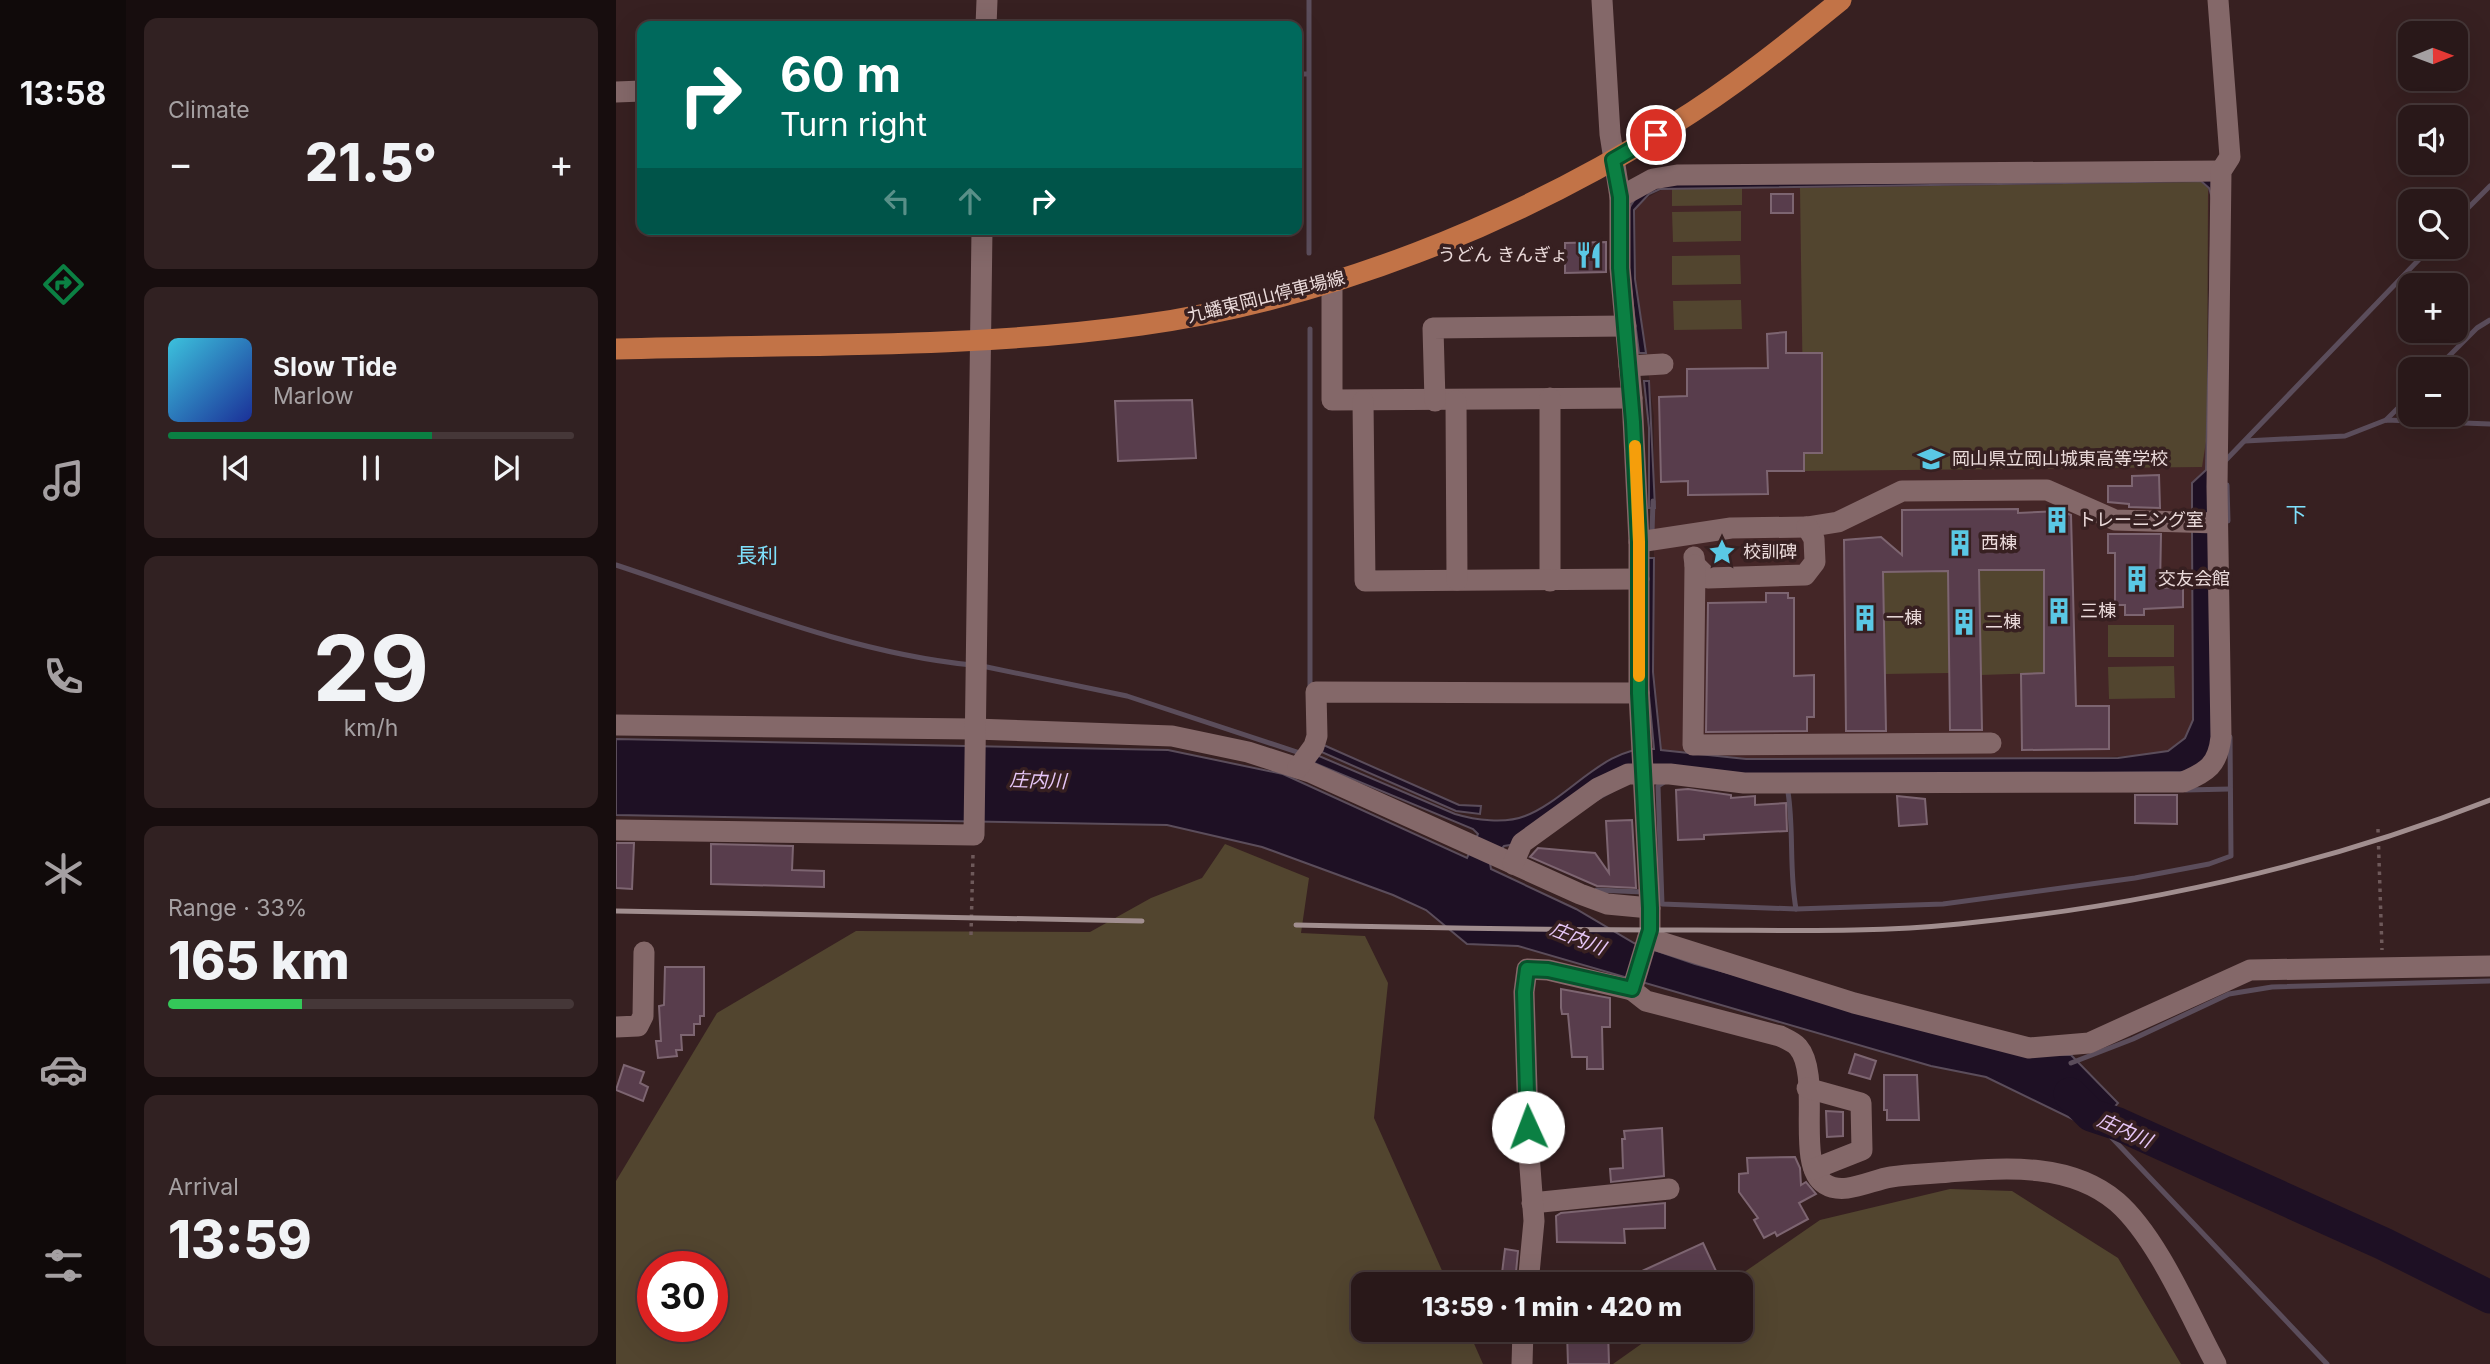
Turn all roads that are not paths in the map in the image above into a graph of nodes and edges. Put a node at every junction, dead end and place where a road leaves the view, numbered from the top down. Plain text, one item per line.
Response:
1 (987, 0) edge
2 (1602, 0) edge
3 (1841, 0) edge
4 (2218, 0) edge
5 (986, 21) edge
6 (637, 91) edge
7 (616, 92) edge
8 (1613, 160) junction
9 (2221, 171) junction
10 (1620, 197) junction
11 (982, 235) edge
12 (1332, 282) junction
13 (1626, 326) junction
14 (981, 339) junction
15 (616, 349) edge
16 (1549, 398) junction
17 (1632, 398) junction
18 (1363, 401) junction
19 (1446, 401) junction
20 (2207, 523) junction
21 (1807, 527) junction
22 (1694, 534) junction
23 (1646, 542) junction
24 (1695, 565) junction
25 (1639, 579) junction
26 (1457, 580) junction
27 (1550, 580) junction
28 (1639, 693) junction
29 (616, 725) edge
30 (975, 733) junction
31 (1991, 743) dead end
32 (1302, 761) junction
33 (1646, 771) junction
34 (616, 830) edge
35 (1511, 858) junction
36 (1650, 908) junction
37 (1647, 941) junction
38 (644, 952) dead end
39 (2490, 966) edge
40 (1633, 986) junction
41 (616, 1027) edge
42 (1807, 1088) junction
43 (1814, 1169) junction
44 (1669, 1189) dead end
45 (1532, 1203) junction
46 (1529, 1272) edge
47 (1523, 1342) edge
48 (1522, 1364) edge
49 (2216, 1364) edge

1 - 5 street
2 - 8 street
3 - 8 main road, 九蟠東岡山停車場線
4 - 9 street
6 - 7 street
8 - 10 street
8 - 12 main road, 九蟠東岡山停車場線
9 - 10 street
9 - 20 street
10 - 13 street
11 - 14 street
12 - 14 main road, 九蟠東岡山停車場線
12 - 18 street
13 - 17 street
13 - 19 street
14 - 15 main road, 九蟠東岡山停車場線
14 - 30 street
16 - 17 street
16 - 19 street
16 - 27 street
17 - 23 street
18 - 19 street
18 - 26 street
19 - 26 street
20 - 21 street
20 - 33 street
21 - 22 street
21 - 24 street
22 - 23 street
22 - 24 street
23 - 25 street
24 - 31 street
25 - 27 street
25 - 28 street
26 - 27 street
28 - 32 street
28 - 33 street
29 - 30 street
30 - 32 street
30 - 34 street
32 - 35 street
33 - 35 street
33 - 36 street
35 - 36 street
36 - 37 street
37 - 39 street
37 - 40 street
38 - 41 street
40 - 42 street
40 - 45 street
42 - 43 street
42 - 43 street
43 - 49 street
44 - 45 street
45 - 46 street
47 - 48 street

